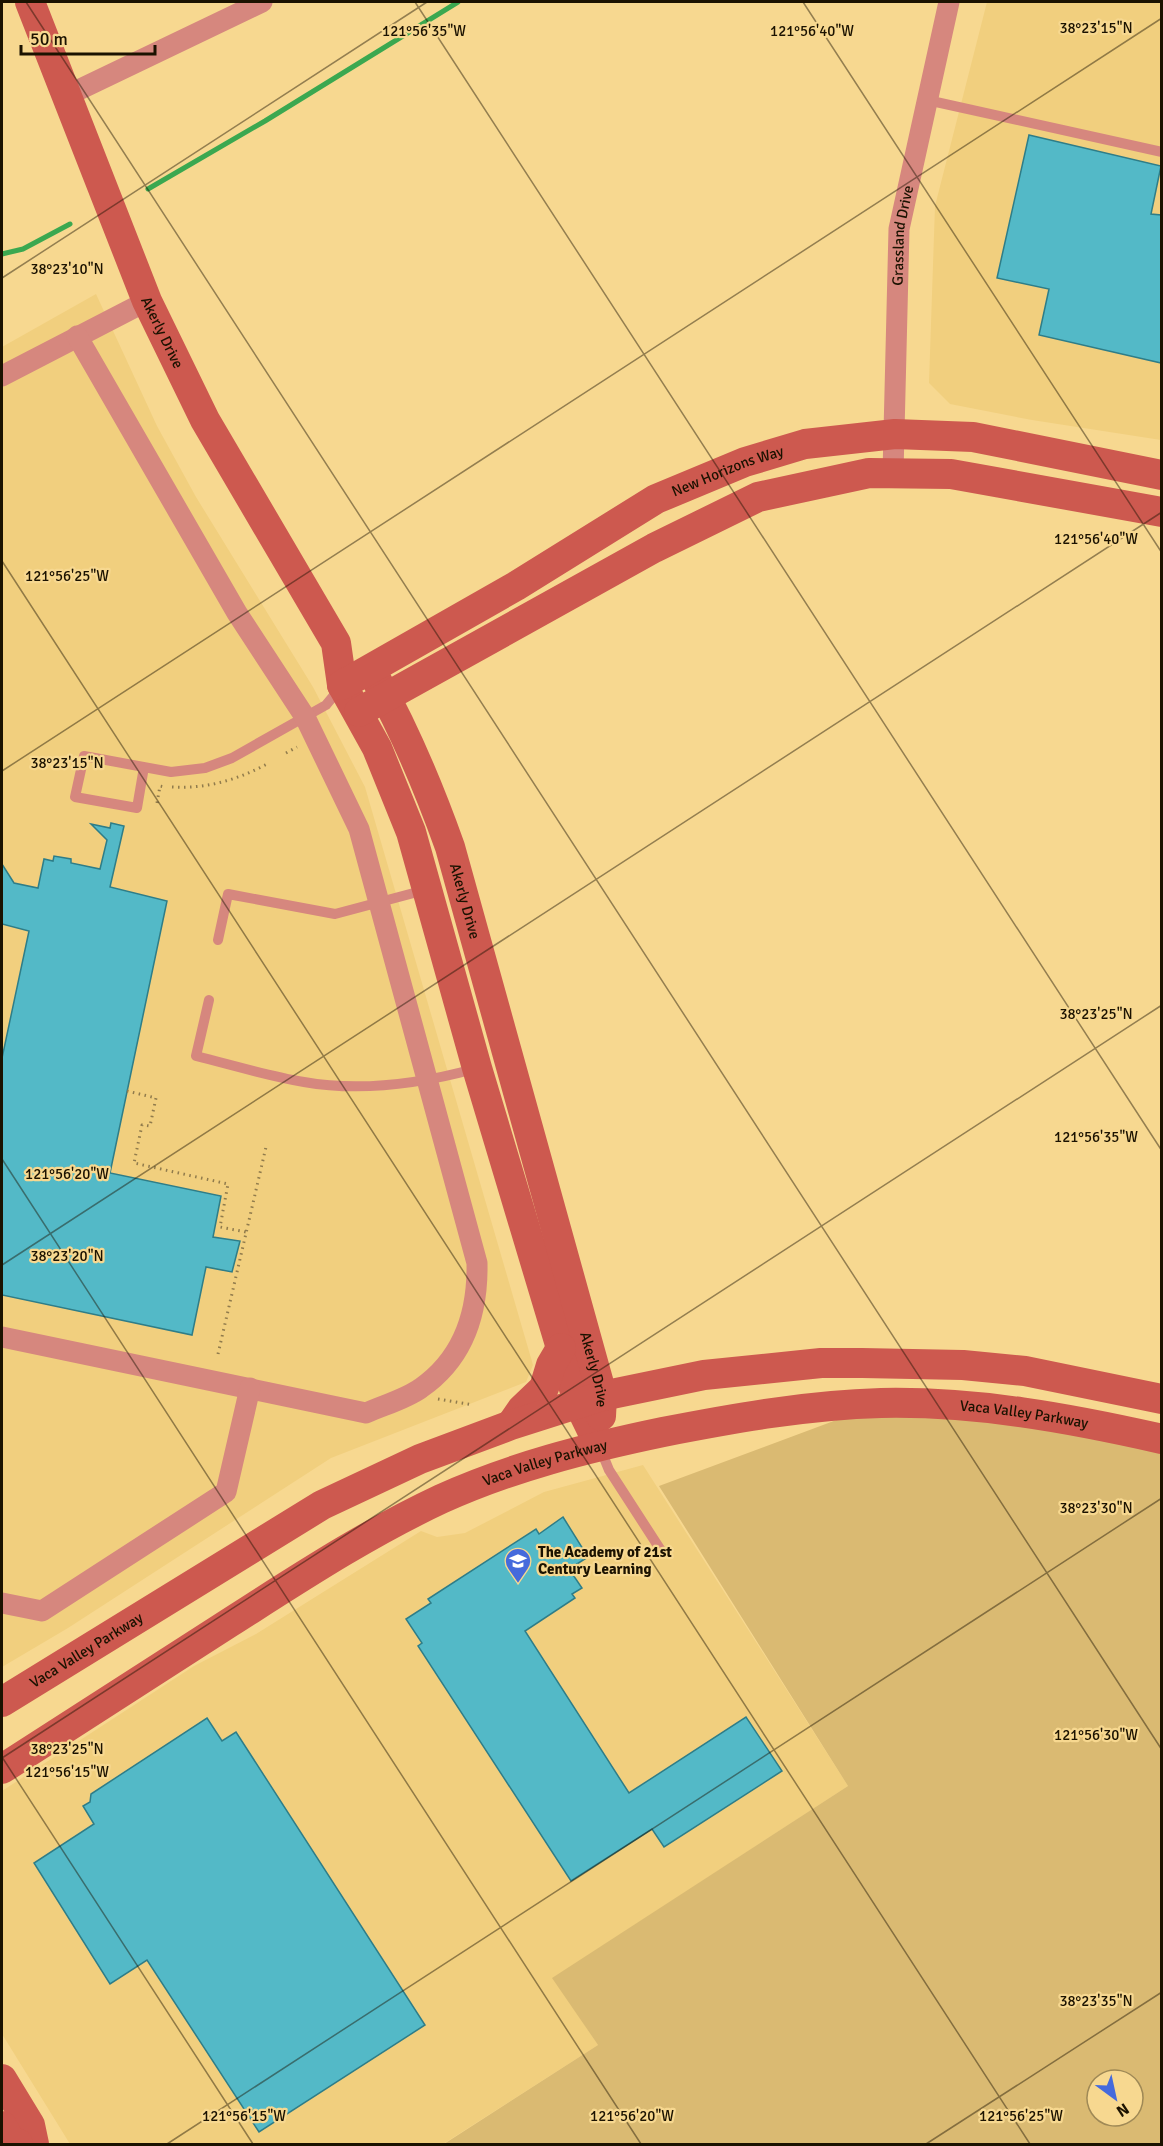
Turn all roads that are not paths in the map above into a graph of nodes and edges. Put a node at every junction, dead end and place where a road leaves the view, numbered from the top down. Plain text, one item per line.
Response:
1 (30, 2) edge
2 (262, 2) edge
3 (949, 2) edge
4 (68, 95) junction
5 (927, 100) junction
6 (1161, 152) edge
7 (147, 301) junction
8 (77, 336) junction
9 (2, 376) edge
10 (895, 434) junction
11 (893, 473) junction
12 (1161, 475) edge
13 (1161, 512) edge
14 (336, 644) junction
15 (370, 668) junction
16 (335, 694) junction
17 (386, 697) junction
18 (359, 712) junction
19 (305, 717) junction
20 (144, 767) junction
21 (428, 889) junction
22 (381, 904) junction
23 (218, 940) dead end
24 (209, 1000) dead end
25 (477, 1068) junction
26 (429, 1081) junction
27 (2, 1337) edge
28 (561, 1348) junction
29 (250, 1388) junction
30 (1161, 1399) edge
31 (591, 1400) junction
32 (511, 1425) junction
33 (1161, 1439) edge
34 (599, 1445) junction
35 (662, 1552) dead end
36 (2, 1603) edge
37 (2, 1702) edge
38 (2, 1769) edge
39 (2, 2079) edge
40 (2, 2126) edge
41 (18, 2145) edge
42 (34, 2145) edge

1 - 4 street, Akerly Drive
2 - 4 street
3 - 5 street, Grassland Drive
4 - 7 street, Akerly Drive
5 - 6 lane
5 - 10 street, Grassland Drive
7 - 8 street
7 - 14 street, Akerly Drive
8 - 9 street
8 - 19 street
10 - 11 street, Grassland Drive
10 - 12 street, New Horizons Way
10 - 15 street, New Horizons Way
11 - 13 street
11 - 17 street
14 - 15 street, Akerly Drive
14 - 16 street, Akerly Drive
15 - 16 street, New Horizons Way
15 - 17 street, Akerly Drive
16 - 18 street, Akerly Drive
16 - 19 lane
17 - 18 street
17 - 31 street, Akerly Drive
18 - 21 street, Akerly Drive
19 - 20 lane
19 - 22 street
20 - 20 lane
21 - 22 lane
21 - 25 street, Akerly Drive
22 - 23 lane
22 - 26 street
24 - 26 lane
25 - 26 lane
25 - 28 street, Akerly Drive
26 - 29 street
27 - 29 street
28 - 31 street, Akerly Drive
28 - 32 street
29 - 36 street
30 - 31 street, Vaca Valley Parkway
31 - 32 street, Vaca Valley Parkway
31 - 34 street, Akerly Drive
32 - 37 street, Vaca Valley Parkway
33 - 34 street, Vaca Valley Parkway
34 - 35 lane
34 - 38 street, Vaca Valley Parkway
39 - 42 street
40 - 41 street

